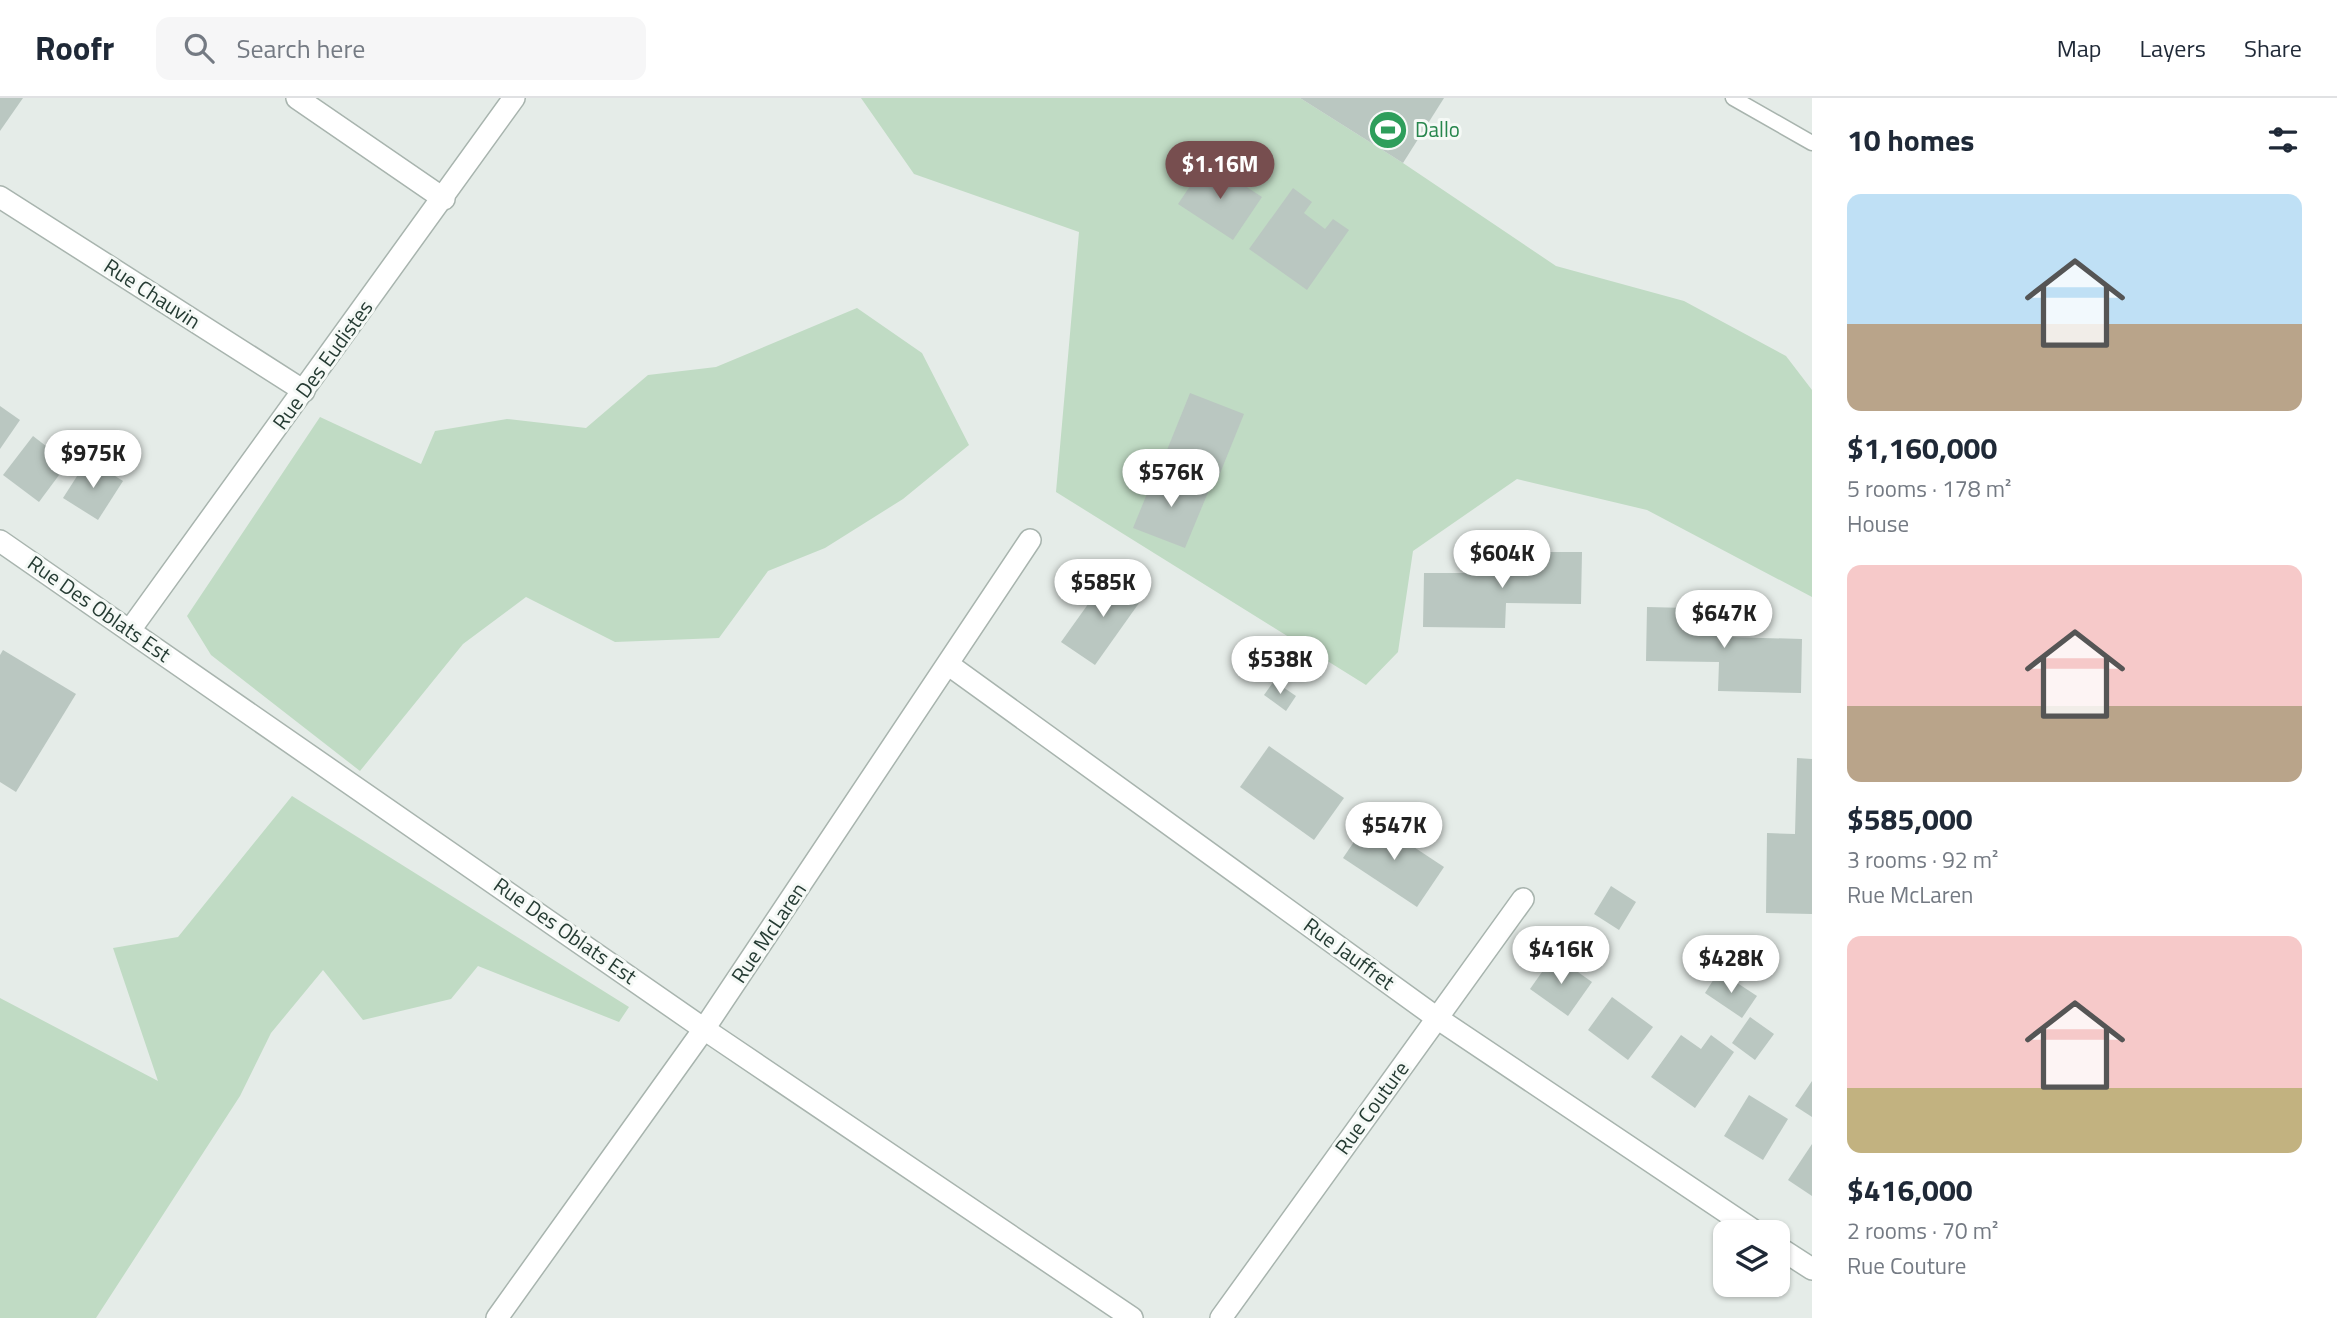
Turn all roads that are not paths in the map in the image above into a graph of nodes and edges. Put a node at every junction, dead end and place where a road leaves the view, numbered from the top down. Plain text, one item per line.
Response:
1 (297, 98) edge
2 (514, 98) edge
3 (1734, 98) edge
4 (1812, 143) edge
5 (0, 197) edge
6 (444, 199) junction
7 (304, 391) junction
8 (1030, 540) dead end
9 (0, 541) edge
10 (130, 630) junction
11 (949, 665) junction
12 (1523, 899) dead end
13 (1437, 1018) junction
14 (704, 1029) junction
15 (1738, 1220) edge
16 (1790, 1255) edge
17 (1812, 1269) edge
18 (497, 1318) edge
19 (1132, 1318) edge
20 (1222, 1318) edge

1 - 6 street
2 - 6 street, Rue Des Eudistes
3 - 4 lane
5 - 7 street, Rue Chauvin
6 - 7 street, Rue Des Eudistes
7 - 10 street, Rue Des Eudistes
8 - 11 street, Rue McLaren
9 - 10 street, Rue Des Oblats Est
10 - 14 street, Rue Des Oblats Est
11 - 13 street, Rue Jauffret
11 - 14 street, Rue McLaren
12 - 13 street, Rue Couture
13 - 15 street, Rue Jauffret
13 - 20 street, Rue Couture
14 - 18 street, Rue McLaren
14 - 19 street, Rue Des Oblats Est
16 - 17 street

